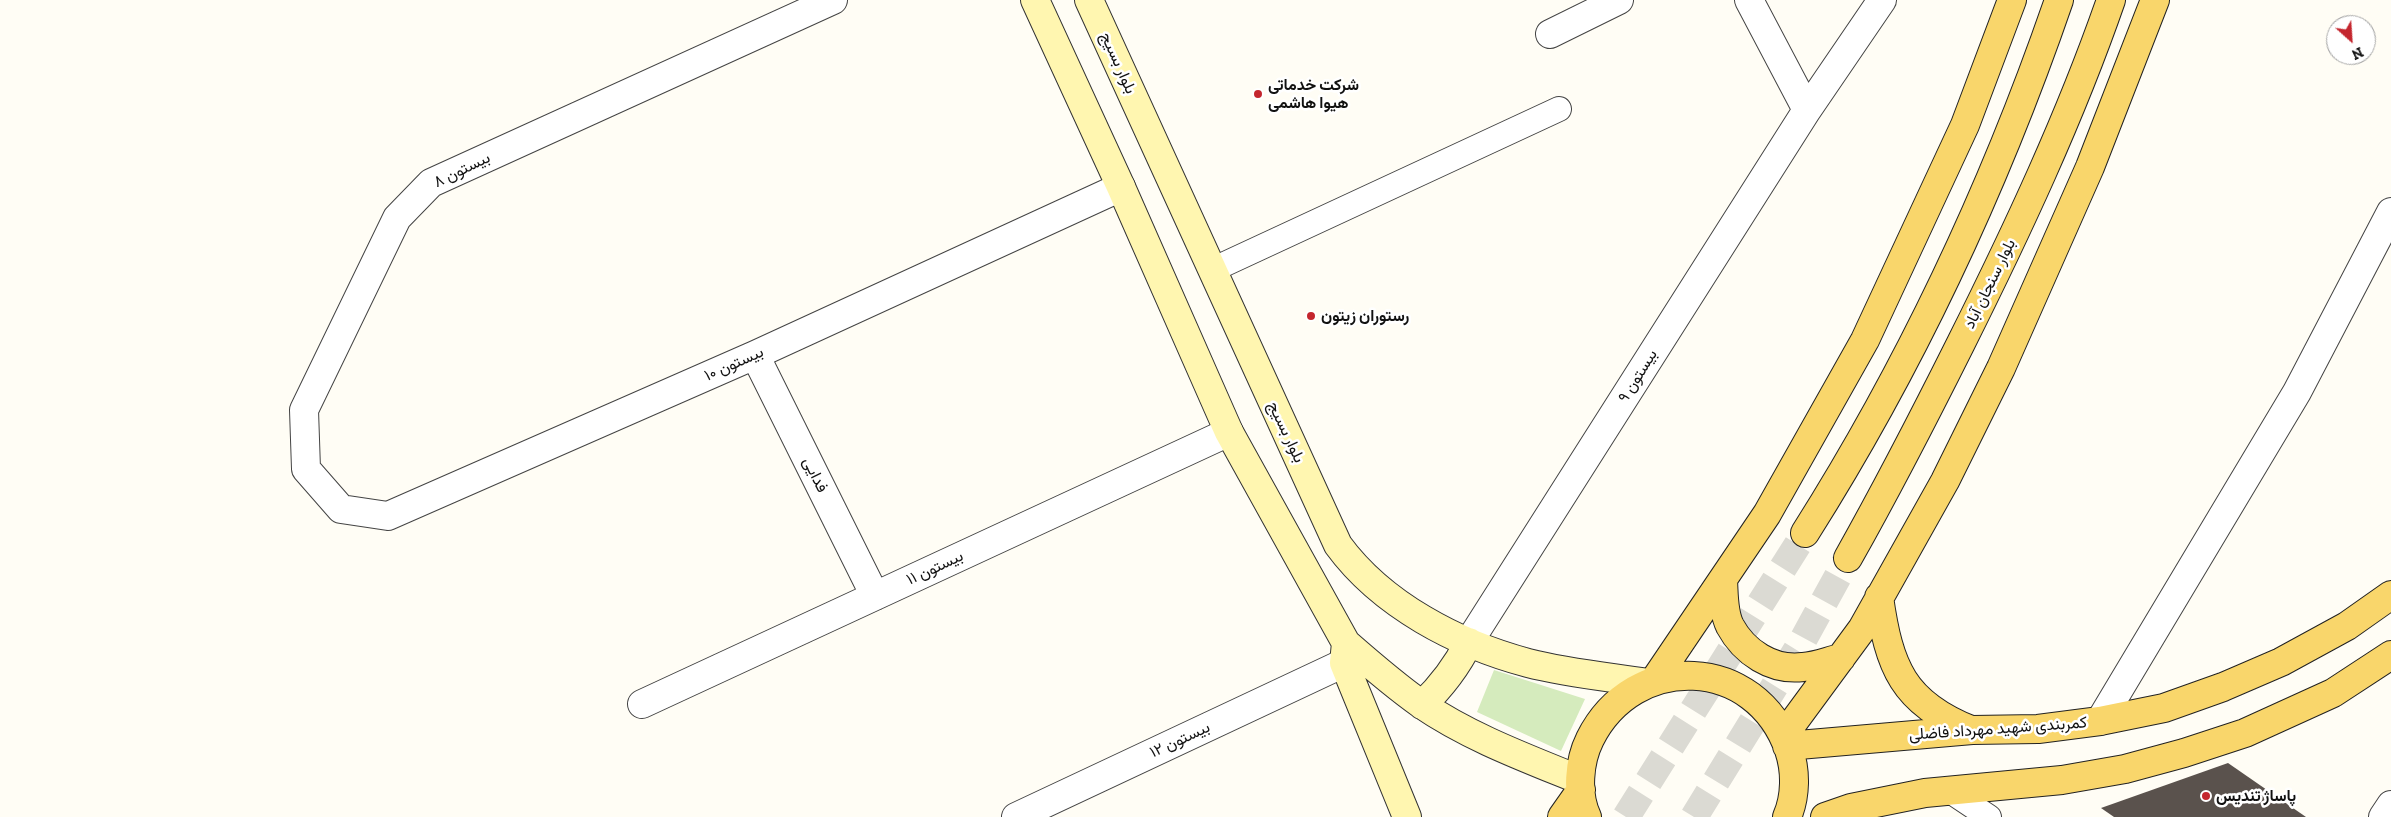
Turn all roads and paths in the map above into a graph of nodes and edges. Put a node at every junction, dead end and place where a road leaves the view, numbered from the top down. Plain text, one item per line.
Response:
1 (832, 0) edge
2 (1035, 0) edge
3 (1089, 0) edge
4 (1619, 0) edge
5 (1749, 0) edge
6 (1882, 0) edge
7 (2012, 0) edge
8 (2059, 0) edge
9 (2111, 0) edge
10 (2155, 0) edge
11 (1550, 34) dead end
12 (1559, 109) dead end
13 (1807, 110) junction
14 (1121, 187) junction
15 (2391, 212) edge
16 (1212, 270) junction
17 (755, 355) junction
18 (1229, 432) junction
19 (341, 509) joint
20 (1804, 533) tunnel mouth
21 (1848, 558) tunnel mouth
22 (1723, 580) junction
23 (2391, 595) edge
24 (875, 596) junction
25 (1880, 597) junction
26 (1470, 642) junction
27 (1345, 653) junction
28 (2391, 655) edge
29 (1841, 658) junction
30 (1651, 682) junction
31 (642, 704) dead end
32 (1422, 705) junction
33 (2100, 721) junction
34 (1972, 730) junction
35 (1786, 741) junction
36 (1580, 785) junction
37 (1950, 791) junction
38 (2391, 805) edge
39 (1016, 817) edge
40 (1407, 817) edge
41 (1562, 817) edge
42 (1587, 817) edge
43 (1788, 817) edge
44 (1825, 817) edge
45 (1989, 817) edge
46 (2383, 817) edge

1 - 19 street, بیستون ۸
2 - 14 main road
3 - 16 main road, بلوار بسیج
4 - 11 street
5 - 13 street
6 - 13 street, بیستون ۹
7 - 22 main road
8 - 20 main road
9 - 21 main road, بلوار سنجان آباد
10 - 25 main road
12 - 16 lane
13 - 26 street, بیستون ۹
14 - 17 street, بیستون ۱۰
14 - 18 main road
15 - 33 street
16 - 26 main road, بلوار بسیج
17 - 19 street, بیستون ۱۰
17 - 24 street, فدایی
18 - 24 street, بیستون ۱۱
18 - 27 main road
22 - 29 main road
22 - 30 main road
23 - 33 main road, کمربندی شهید مهرداد فاضلی
24 - 31 street, بیستون ۱۱
25 - 29 main road
25 - 34 main road
26 - 30 main road, بلوار بسیج
26 - 32 main road
27 - 32 main road
27 - 39 street, بیستون ۱۲
27 - 40 main road
28 - 37 main road
29 - 35 main road
30 - 35 main road
30 - 36 main road
32 - 36 main road
33 - 34 main road, کمربندی شهید مهرداد فاضلی
34 - 35 main road, کمربندی شهید مهرداد فاضلی
35 - 43 main road
36 - 41 main road
36 - 42 main road
37 - 44 main road
37 - 45 lane
38 - 46 street

